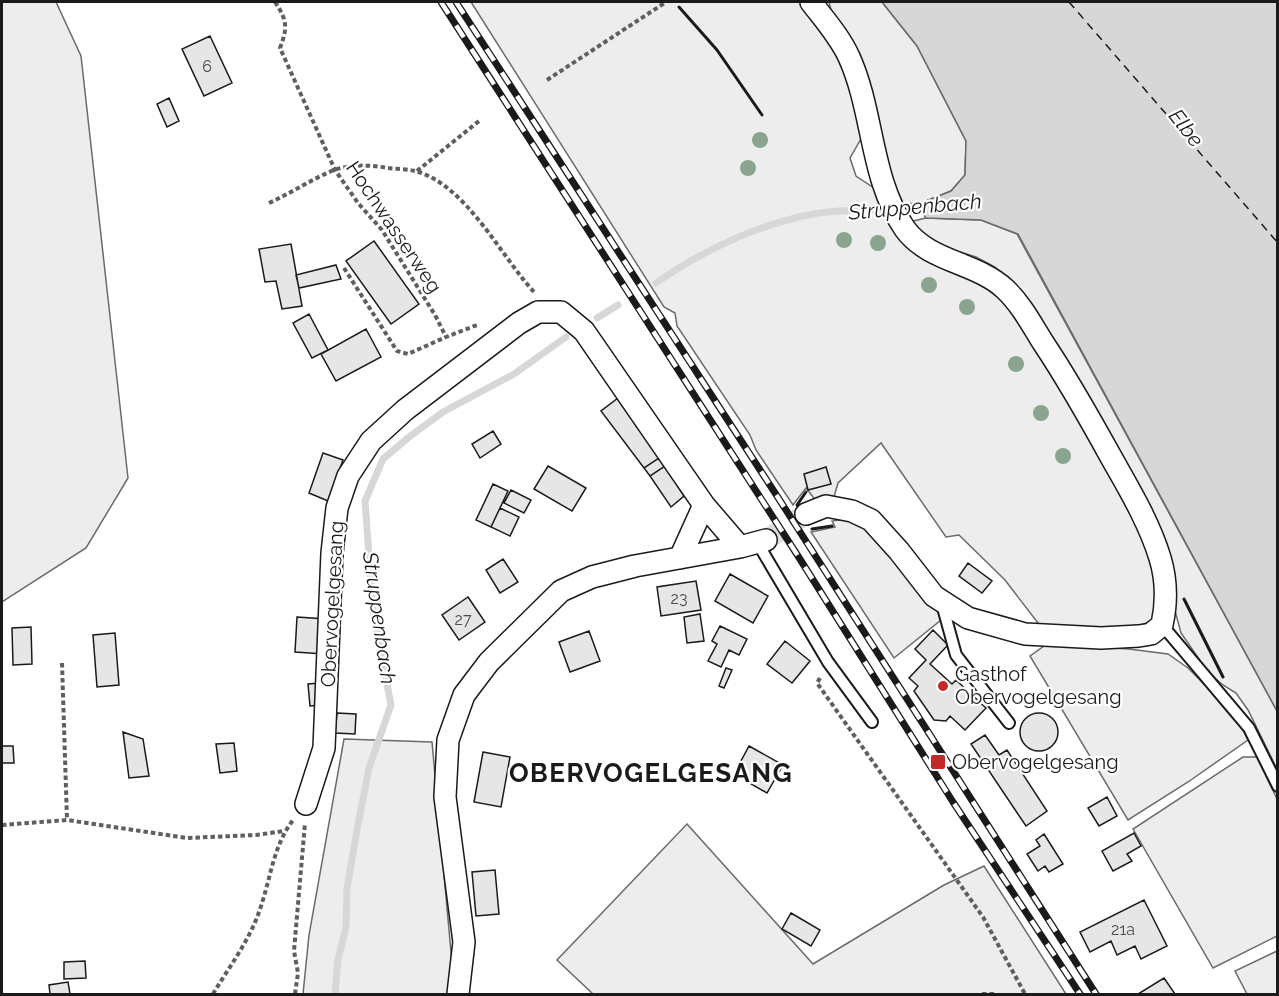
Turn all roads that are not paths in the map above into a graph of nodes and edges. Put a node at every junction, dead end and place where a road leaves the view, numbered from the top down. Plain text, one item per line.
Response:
1 (811, 2) edge
2 (704, 505) junction
3 (806, 514) tunnel mouth
4 (754, 543) junction
5 (680, 558) junction
6 (941, 601) junction
7 (1162, 625) junction
8 (872, 723) dead end
9 (1009, 723) dead end
10 (1278, 786) edge
11 (306, 804) road end
12 (458, 994) edge

1 - 7 street
2 - 4 street
2 - 5 street
2 - 11 street, Obervogelgesang
3 - 6 street
4 - 5 street
4 - 8 lane
5 - 12 street
6 - 7 street
6 - 9 lane
7 - 10 lane

